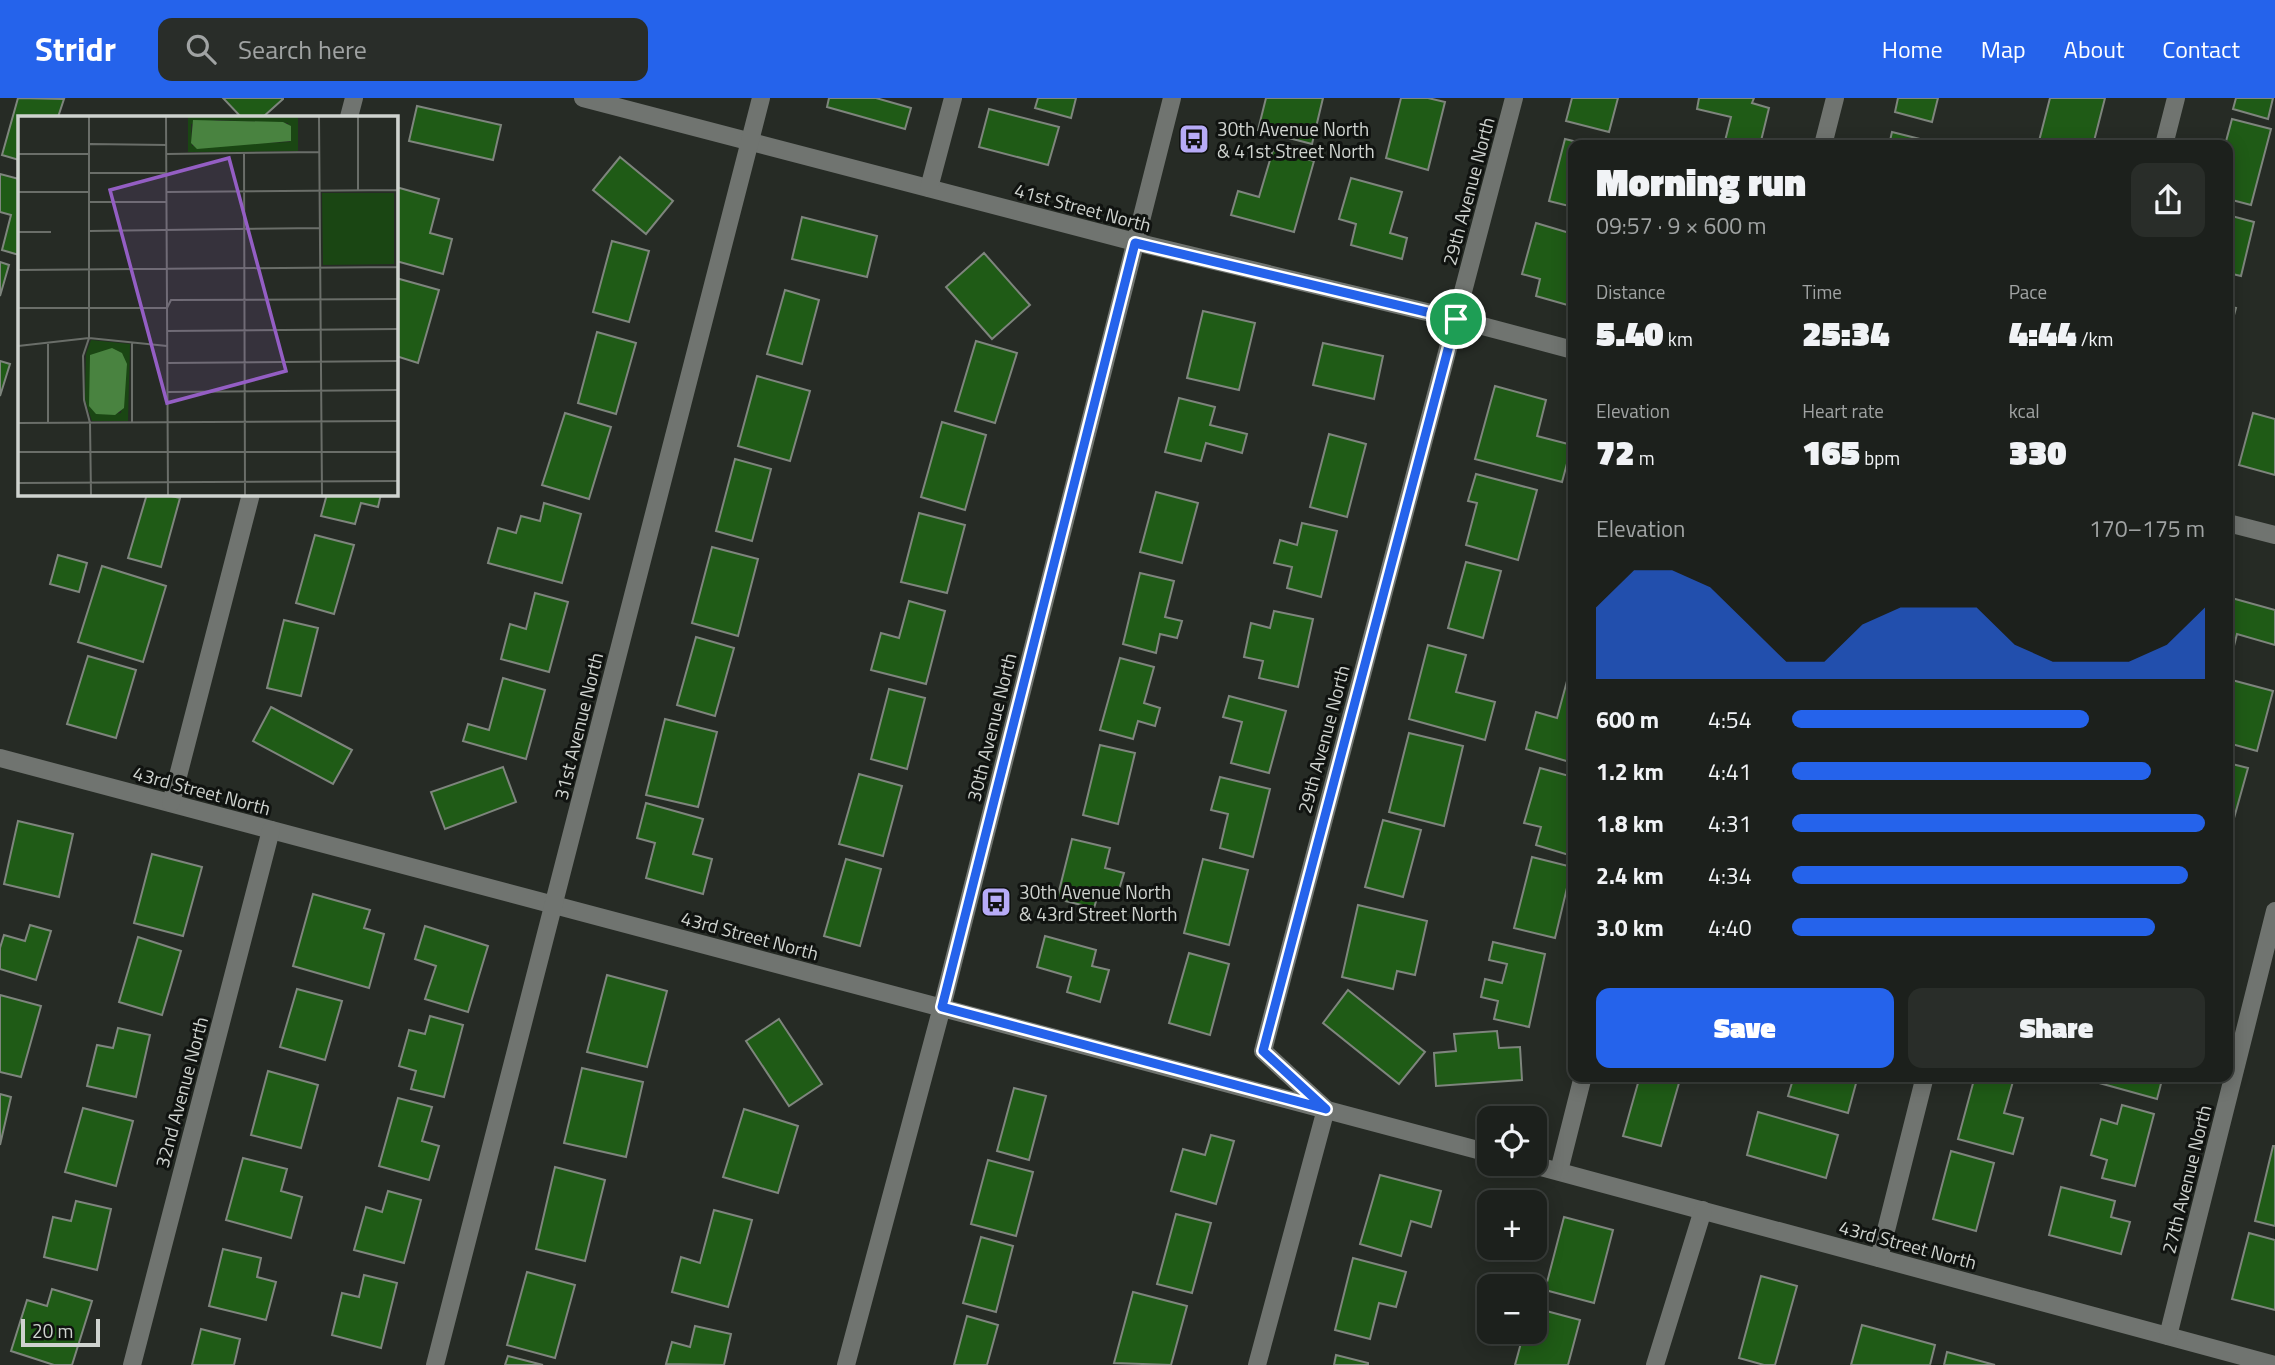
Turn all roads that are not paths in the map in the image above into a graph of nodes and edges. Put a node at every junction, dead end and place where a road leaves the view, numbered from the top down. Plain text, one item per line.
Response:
1 (354, 98) edge
2 (583, 98) edge
3 (761, 98) edge
4 (953, 98) edge
5 (1172, 98) edge
6 (1514, 98) edge
7 (1835, 98) edge
8 (2176, 98) edge
9 (349, 116) edge
10 (1824, 140) edge
11 (2165, 140) edge
12 (750, 142) junction
13 (929, 188) junction
14 (1135, 243) junction
15 (1456, 319) junction
16 (1568, 349) edge
17 (251, 495) edge
18 (2233, 524) edge
19 (2275, 535) edge
20 (0, 758) edge
21 (170, 803) junction
22 (271, 830) junction
23 (554, 905) junction
24 (2275, 911) edge
25 (942, 1007) junction
26 (2233, 1078) edge
27 (1581, 1082) edge
28 (1923, 1082) edge
29 (2232, 1082) edge
30 (1326, 1109) junction
31 (1477, 1150) edge
32 (1547, 1168) edge
33 (1559, 1171) junction
34 (1703, 1210) junction
35 (1879, 1258) junction
36 (2168, 1336) junction
37 (132, 1365) edge
38 (435, 1365) edge
39 (846, 1365) edge
40 (1258, 1365) edge
41 (1655, 1365) edge
42 (2275, 1365) edge

1 - 9 street
2 - 12 street, 41st Street North
3 - 12 street, 31st Avenue North
4 - 13 street
5 - 14 street, 30th Avenue North
6 - 15 street, 29th Avenue North
7 - 10 street
8 - 11 street
12 - 13 street, 41st Street North
12 - 23 street, 31st Avenue North
13 - 14 street, 41st Street North
14 - 15 street, 41st Street North
14 - 25 street, 30th Avenue North
15 - 16 street, 41st Street North
15 - 30 street, 29th Avenue North
17 - 21 street
18 - 19 street
20 - 21 street, 43rd Street North
21 - 22 street, 43rd Street North
22 - 23 street, 43rd Street North
22 - 37 street, 32nd Avenue North
23 - 25 street, 43rd Street North
23 - 38 street, 31st Avenue North
24 - 26 street, 27th Avenue North
25 - 30 street, 43rd Street North
25 - 39 street, 30th Avenue North
27 - 33 street
28 - 35 street
29 - 36 street, 27th Avenue North
30 - 31 street, 43rd Street North
30 - 40 street
32 - 33 street, 43rd Street North
33 - 34 street, 43rd Street North
34 - 35 street, 43rd Street North
34 - 41 street
35 - 36 street, 43rd Street North
36 - 42 street, 43rd Street North

